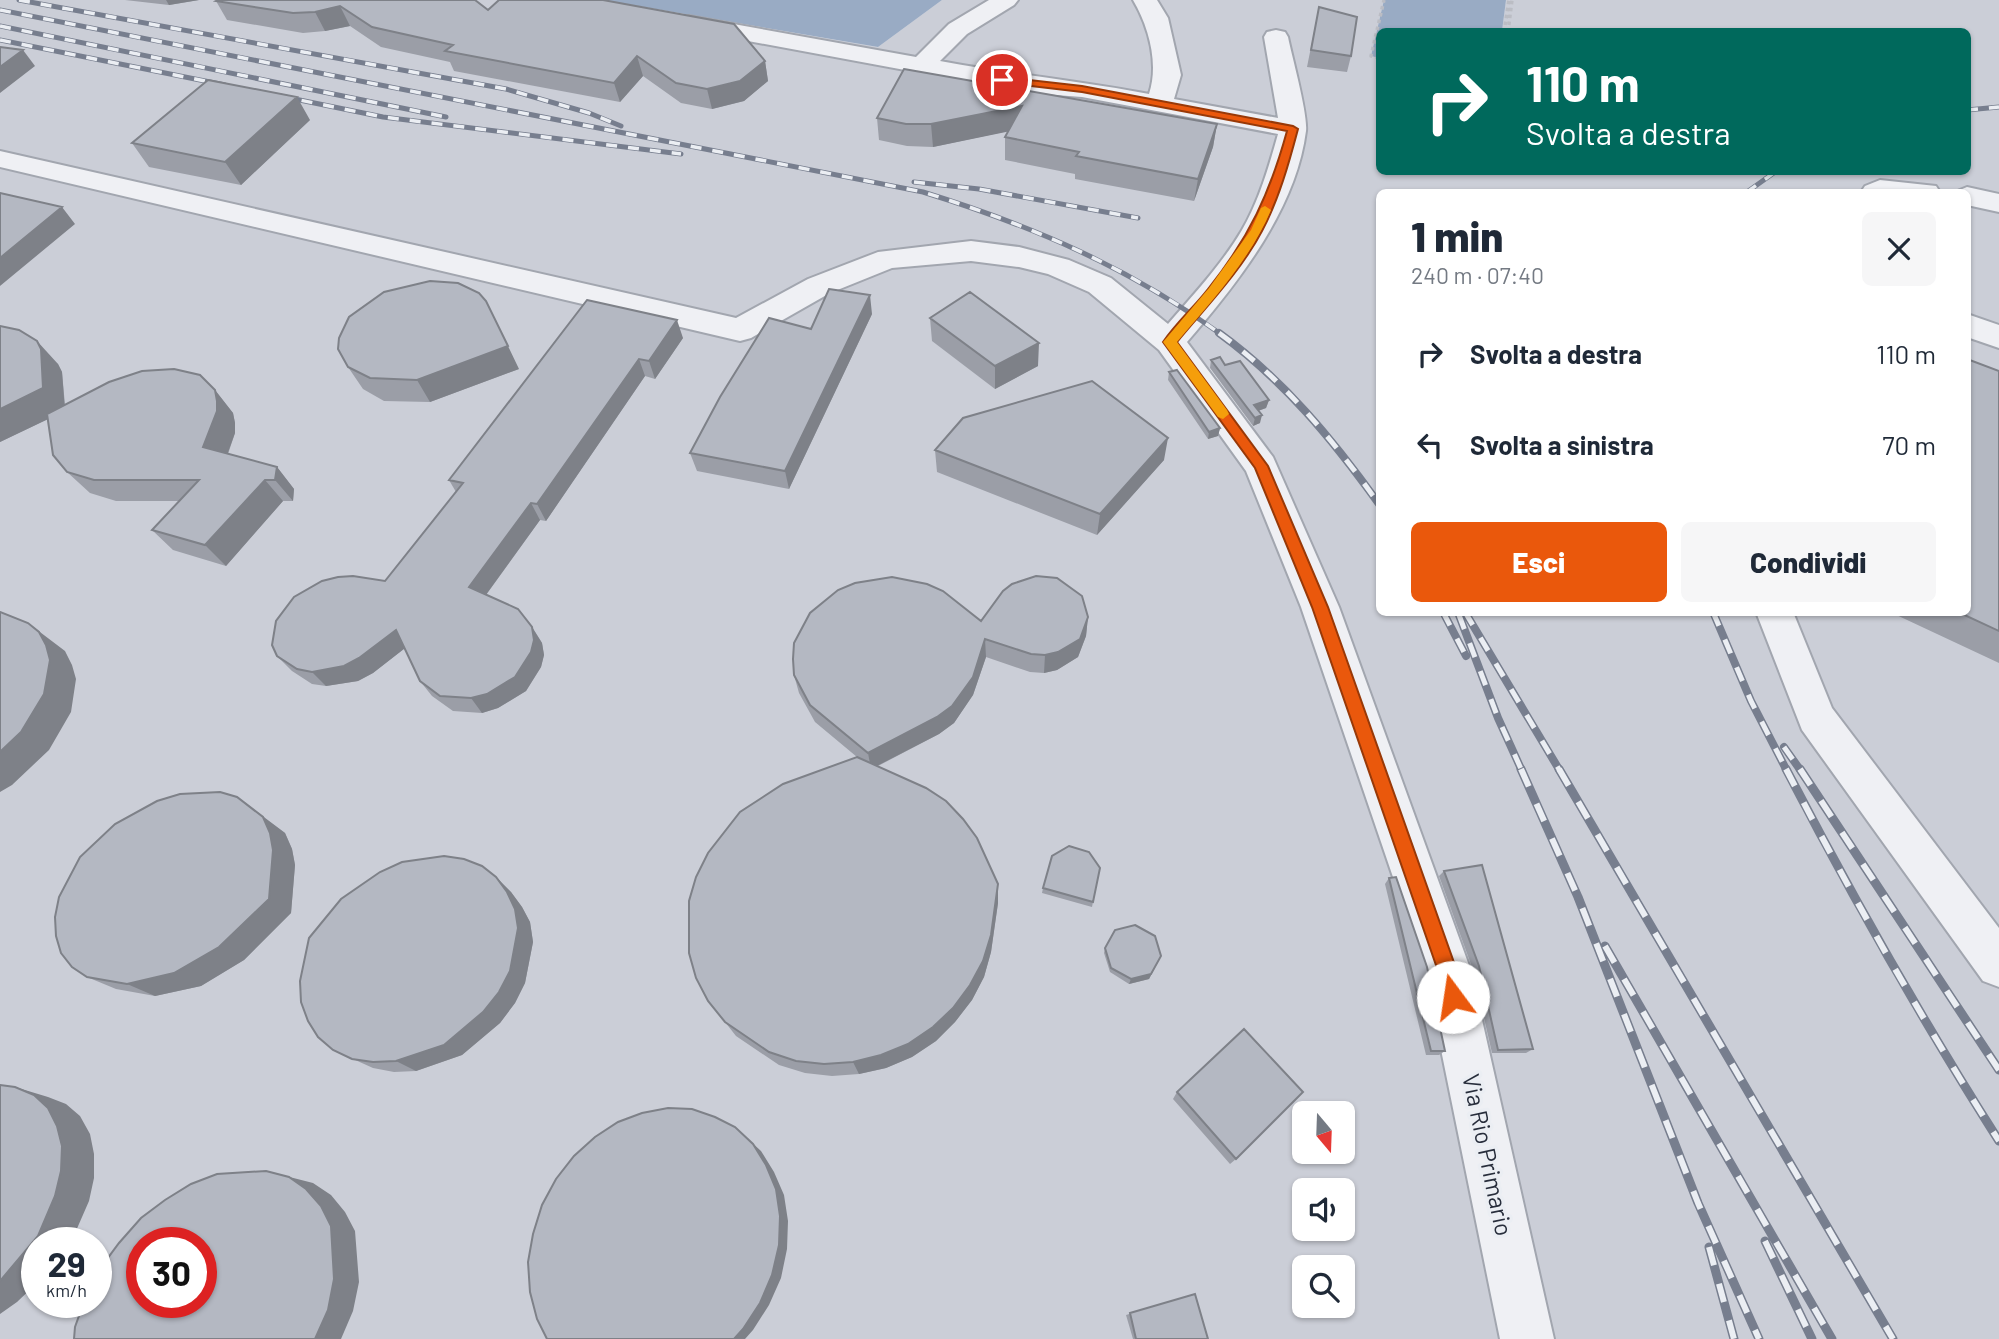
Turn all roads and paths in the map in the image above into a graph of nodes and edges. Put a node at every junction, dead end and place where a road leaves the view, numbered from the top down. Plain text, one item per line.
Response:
1 (1006, 0) edge
2 (1144, 0) edge
3 (1384, 0) edge
4 (1510, 0) edge
5 (669, 19) edge
6 (1378, 28) edge
7 (1506, 28) edge
8 (1376, 34) edge
9 (1276, 37) dead end
10 (1376, 57) edge
11 (922, 65) junction
12 (1159, 104) junction
13 (1293, 129) junction
14 (0, 159) edge
15 (1971, 197) edge
16 (1999, 203) edge
17 (1971, 326) edge
18 (1999, 337) edge
19 (1170, 342) junction
20 (1776, 616) edge
21 (1999, 965) edge
22 (1527, 1339) edge

1 - 11 street
2 - 12 street
3 - 6 path
4 - 7 path
5 - 11 street
8 - 10 path
9 - 13 street
11 - 12 street
12 - 13 street
13 - 19 street
14 - 19 street, Via Rio Primario
15 - 16 street
17 - 18 street
19 - 22 street, Via Rio Primario
20 - 21 street

